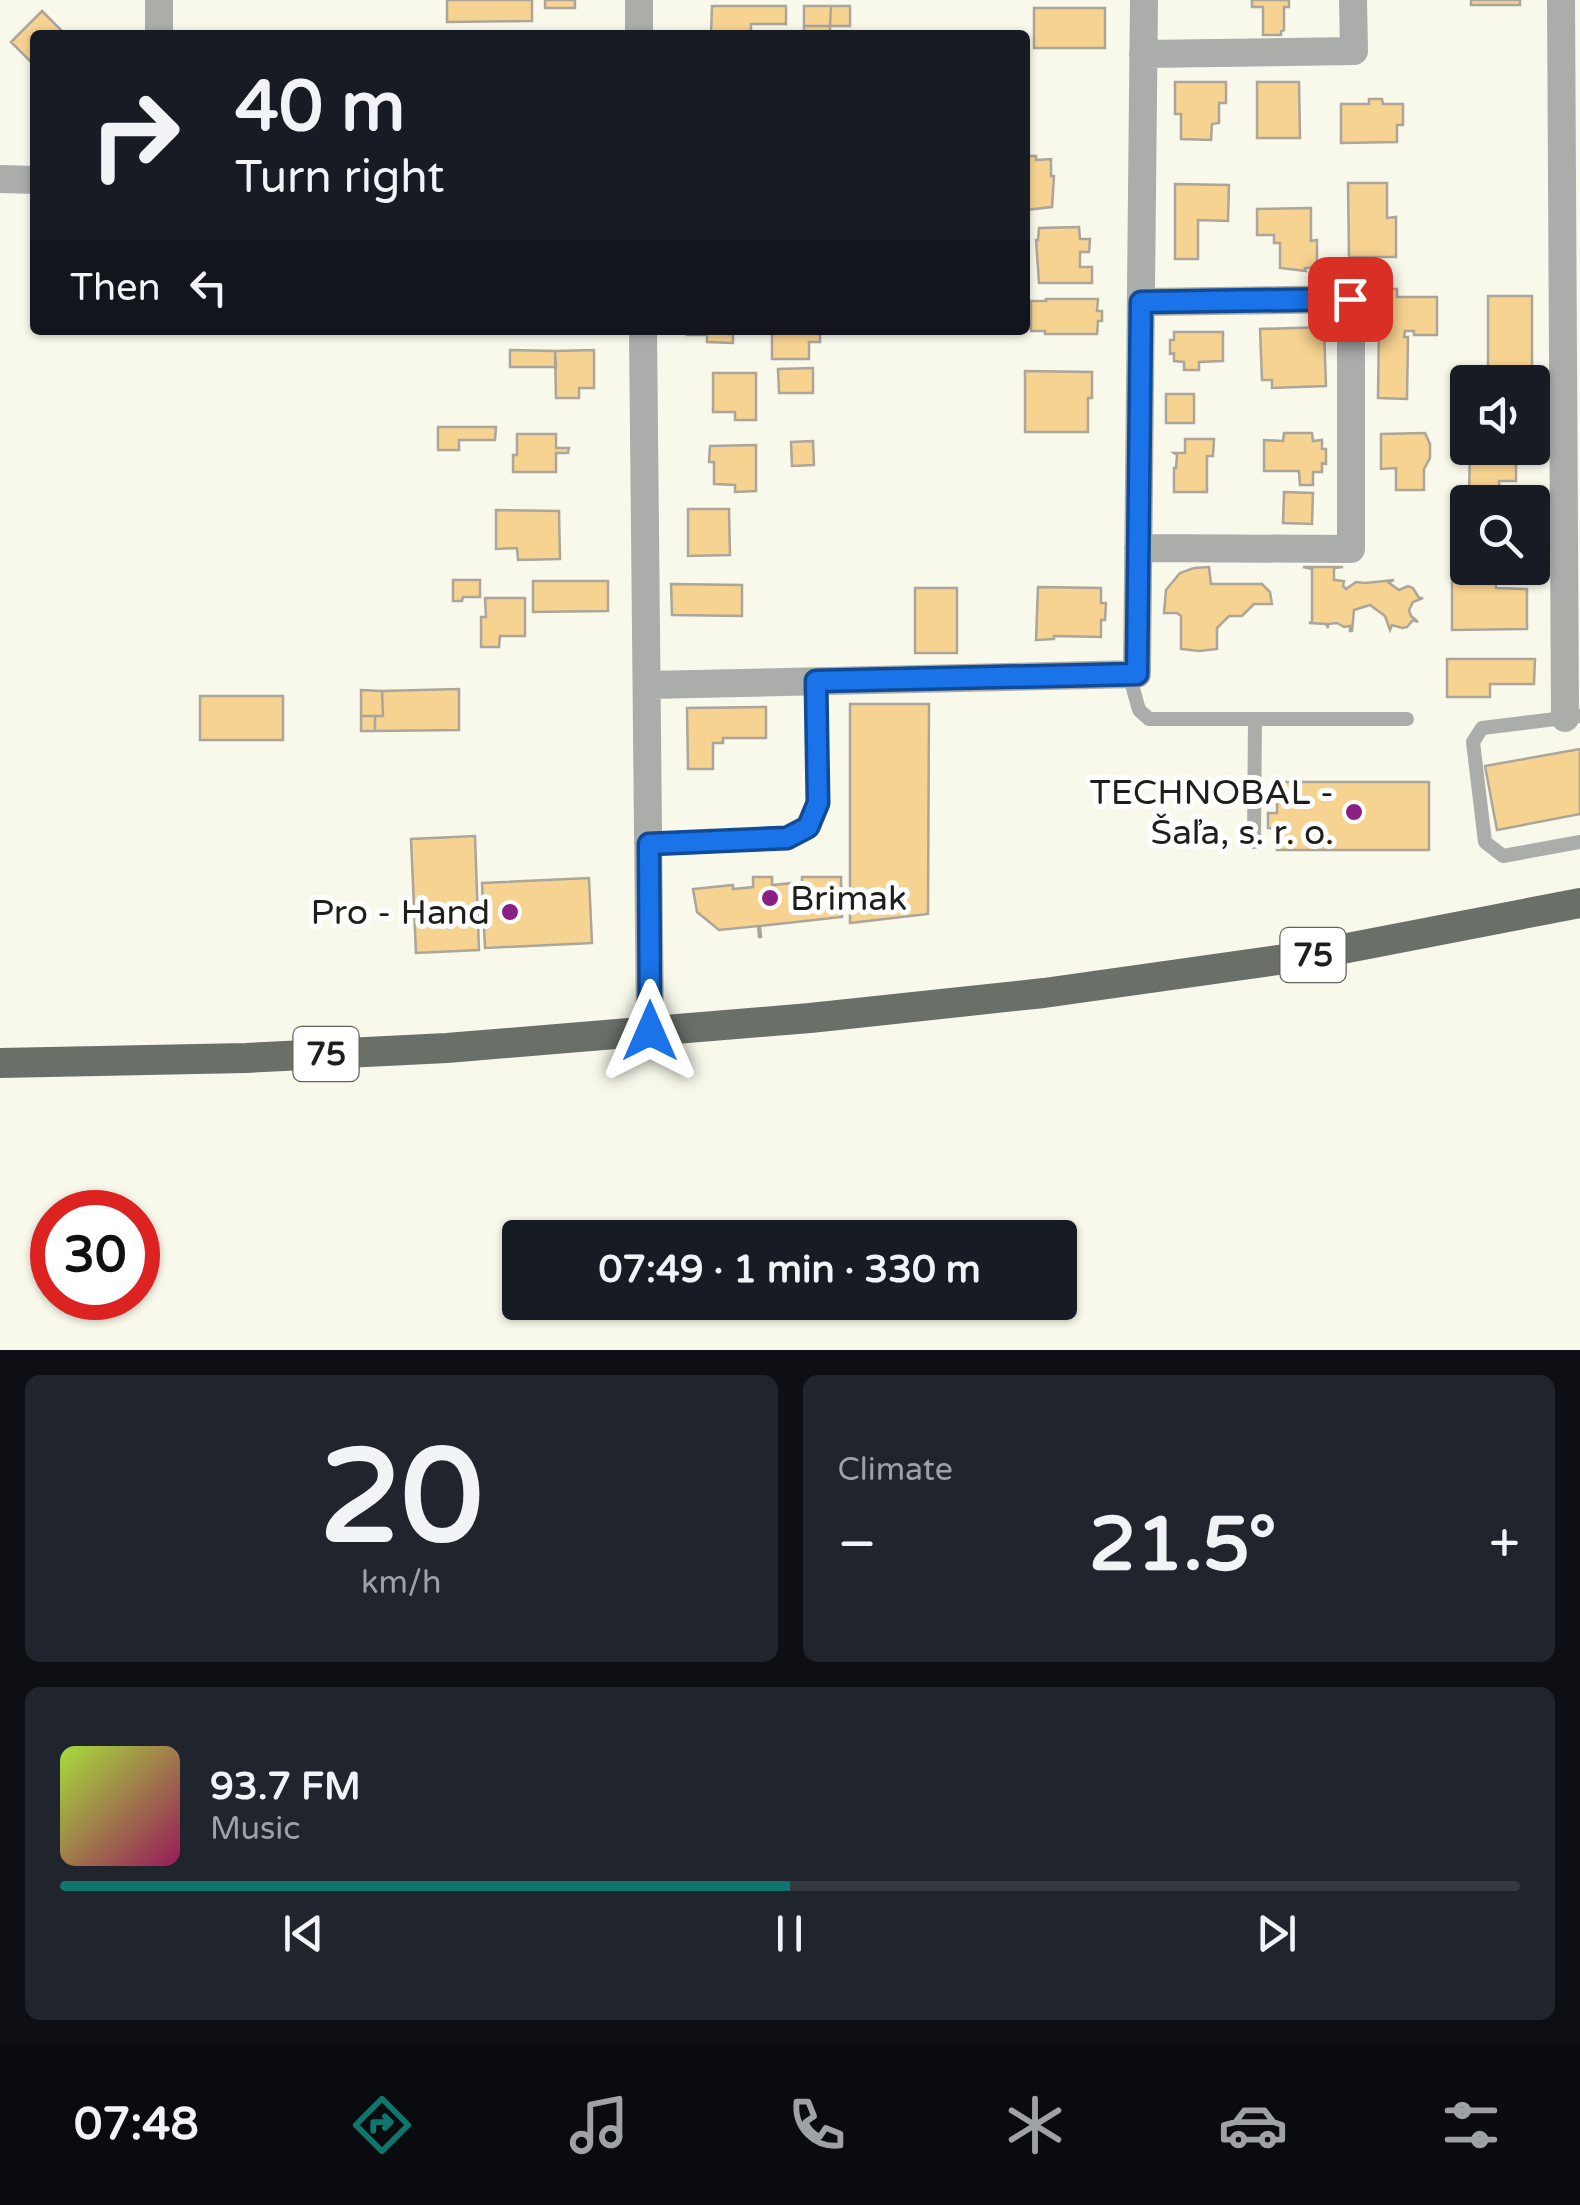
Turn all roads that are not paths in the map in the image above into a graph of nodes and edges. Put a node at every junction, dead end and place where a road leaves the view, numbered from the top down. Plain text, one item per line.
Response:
1 (159, 0) edge
2 (638, 0) edge
3 (1144, 0) edge
4 (1353, 0) edge
5 (1562, 0) edge
6 (159, 30) edge
7 (639, 30) edge
8 (1143, 54) junction
9 (0, 179) edge
10 (30, 180) edge
11 (1141, 302) junction
12 (643, 335) edge
13 (1138, 548) junction
14 (1129, 674) junction
15 (816, 681) junction
16 (648, 685) junction
17 (1573, 717) edge
18 (1255, 719) junction
19 (1407, 720) dead end
20 (1254, 842) dead end
21 (1580, 842) edge
22 (649, 844) junction
23 (1580, 903) edge
24 (650, 1031) junction
25 (0, 1063) edge

1 - 6 street
2 - 7 street
3 - 8 street
4 - 8 street
5 - 17 street
8 - 11 street
9 - 10 street
11 - 13 street
11 - 13 street
12 - 16 street
13 - 14 street
14 - 15 street
14 - 18 lane
15 - 16 street
15 - 22 lane
16 - 22 street
17 - 21 lane
18 - 19 lane
18 - 20 lane
22 - 24 street
23 - 24 main road, 75
24 - 25 main road, 75

